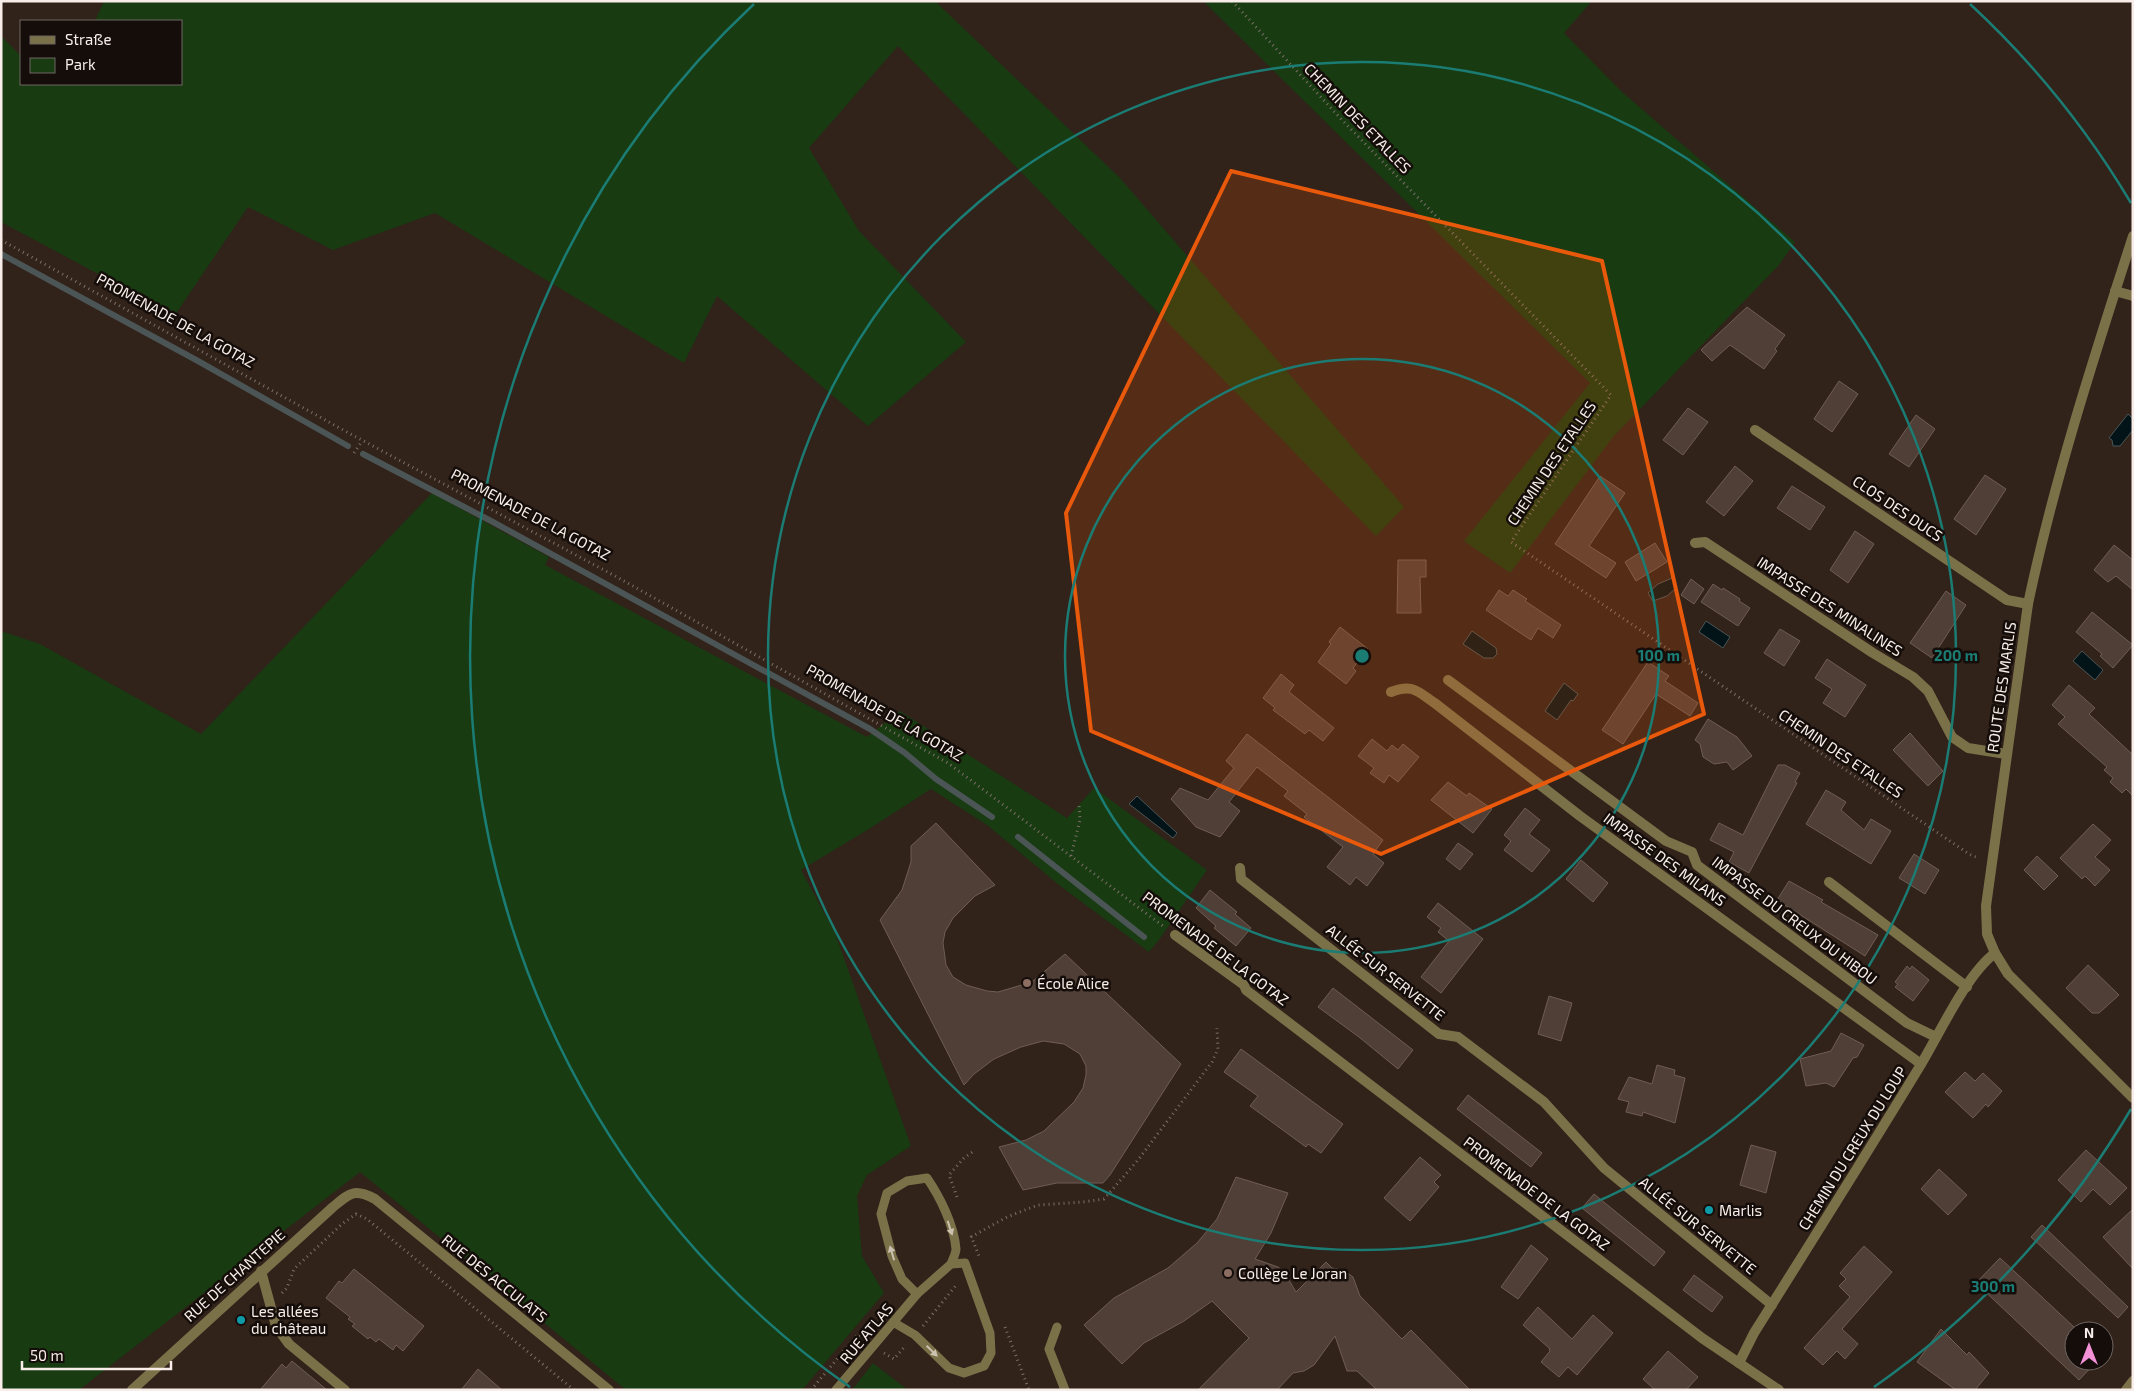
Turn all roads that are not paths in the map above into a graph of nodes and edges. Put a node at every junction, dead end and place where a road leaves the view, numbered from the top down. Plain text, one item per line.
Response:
1 (2133, 236) edge
2 (2115, 291) junction
3 (2133, 296) edge
4 (1754, 430) dead end
5 (1695, 543) dead end
6 (2028, 604) junction
7 (1448, 680) dead end
8 (1391, 692) dead end
9 (2006, 754) junction
10 (1240, 868) dead end
11 (1830, 882) dead end
12 (1174, 935) road end
13 (1995, 953) junction
14 (1967, 987) junction
15 (1936, 1037) junction
16 (1921, 1064) junction
17 (2133, 1098) edge
18 (362, 1192) joint
19 (951, 1264) junction
20 (261, 1270) junction
21 (917, 1294) junction
22 (1772, 1304) junction
23 (893, 1322) junction
24 (1057, 1327) dead end
25 (1739, 1363) junction
26 (2133, 1381) edge
27 (136, 1388) edge
28 (345, 1390) edge
29 (609, 1390) edge
30 (836, 1390) edge
31 (1065, 1390) edge
32 (1780, 1390) edge
33 (2126, 1390) edge

1 - 2 street, ROUTE DES MARLIS
2 - 3 street
2 - 6 street, ROUTE DES MARLIS
4 - 6 street, CLOS DES DUCS
5 - 9 street, IMPASSE DES MINALINES
6 - 9 street, ROUTE DES MARLIS
7 - 15 street, IMPASSE DU CREUX DU HIBOU
8 - 16 street, IMPASSE DES MILANS
9 - 13 street, ROUTE DES MARLIS
10 - 22 street, ALLÉE SUR SERVETTE
11 - 14 street
12 - 25 street, PROMENADE DE LA GOTAZ
13 - 14 street, CHEMIN DU CREUX DU LOUP
13 - 17 street, ROUTE DES MARLIS
14 - 15 street, CHEMIN DU CREUX DU LOUP
15 - 16 street, CHEMIN DU CREUX DU LOUP
16 - 22 street, CHEMIN DU CREUX DU LOUP
18 - 20 street, RUE DE CHANTEPIE
18 - 29 street, RUE DES ACCULATS
19 - 21 lane, RUE ATLAS
21 -> 19 lane
23 -> 19 lane
20 - 27 street, RUE DE CHANTEPIE
20 - 28 street
21 - 23 lane, RUE ATLAS
22 - 25 street, CHEMIN DU CREUX DU LOUP
23 - 30 lane, RUE ATLAS
24 - 31 lane
25 - 32 street, PROMENADE DE LA GOTAZ
26 - 33 street

